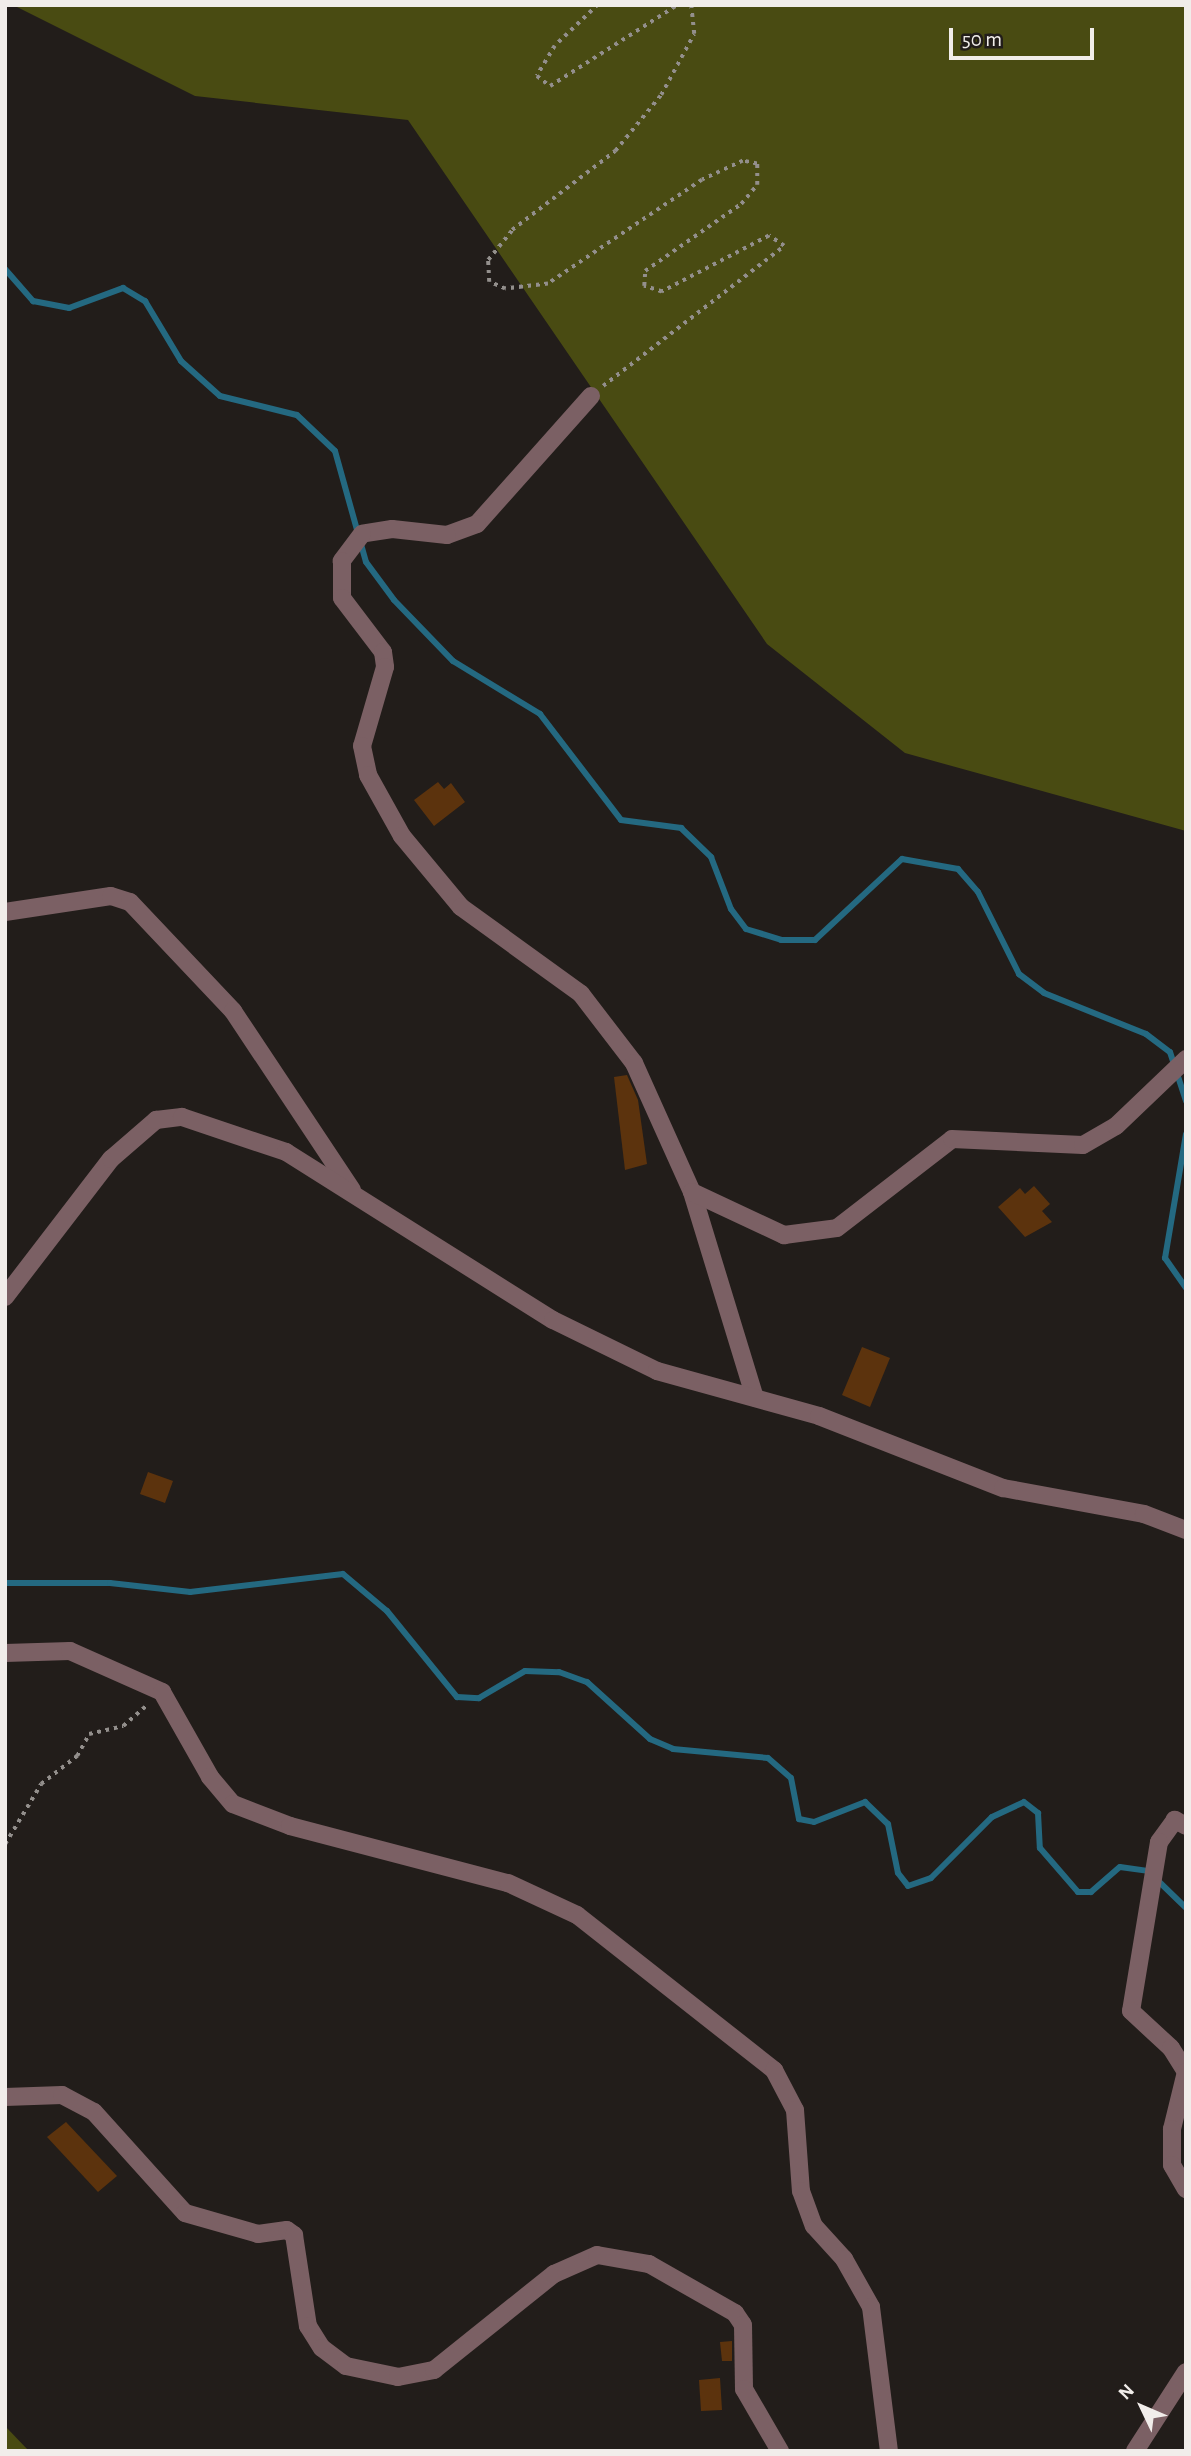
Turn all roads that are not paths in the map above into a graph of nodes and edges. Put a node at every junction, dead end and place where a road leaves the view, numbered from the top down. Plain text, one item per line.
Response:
1 (591, 396) road end
2 (5, 912) edge
3 (1186, 1059) edge
4 (692, 1192) junction
5 (354, 1193) junction
6 (5, 1297) edge
7 (755, 1398) junction
8 (1186, 1530) edge
9 (5, 1653) edge
10 (1186, 1826) edge
11 (1186, 2072) edge
12 (5, 2097) edge
13 (1186, 2189) edge
14 (1186, 2372) edge
15 (780, 2451) edge
16 (889, 2451) edge
17 (1135, 2451) edge

1 - 4 street
2 - 5 street
3 - 4 street
4 - 7 street
5 - 6 street
5 - 7 street
7 - 8 street
9 - 16 street
10 - 11 street
11 - 13 street
12 - 15 street
14 - 17 street

